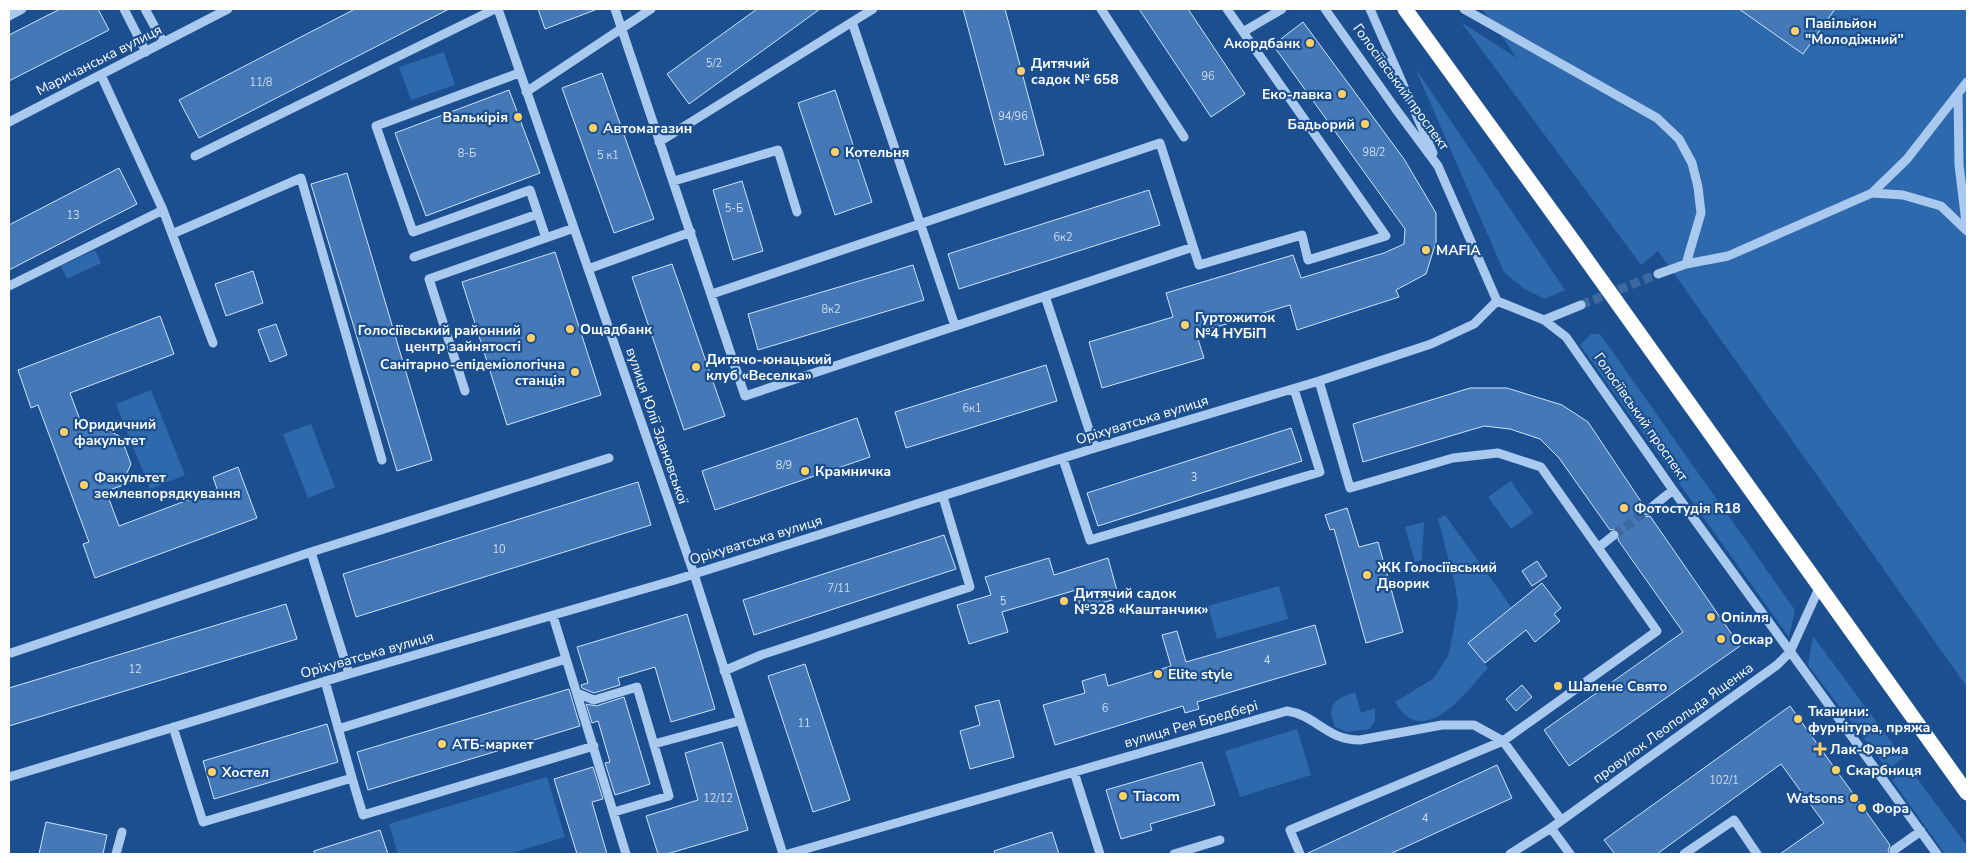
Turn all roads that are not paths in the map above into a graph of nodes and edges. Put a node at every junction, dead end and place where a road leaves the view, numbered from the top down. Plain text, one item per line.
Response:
1 (22, 9) edge
2 (124, 9) edge
3 (145, 9) edge
4 (228, 9) edge
5 (496, 9) edge
6 (615, 9) edge
7 (651, 9) edge
8 (873, 9) edge
9 (1101, 9) edge
10 (1227, 9) edge
11 (1282, 9) edge
12 (1325, 9) edge
13 (1370, 9) edge
14 (1405, 9) edge
15 (1464, 9) edge
16 (9, 16) edge
17 (852, 22) junction
18 (622, 29) junction
19 (1243, 32) junction
20 (163, 42) junction
21 (146, 52) junction
22 (519, 73) junction
23 (101, 75) junction
24 (1967, 82) edge
25 (526, 92) junction
26 (1958, 95) junction
27 (9, 122) edge
28 (1184, 137) dead end
29 (659, 142) junction
30 (195, 156) dead end
31 (1438, 166) junction
32 (674, 181) junction
33 (1872, 193) junction
34 (163, 210) junction
35 (797, 212) dead end
36 (538, 214) junction
37 (920, 223) junction
38 (574, 228) junction
39 (1967, 231) edge
40 (691, 232) junction
41 (172, 234) junction
42 (546, 238) junction
43 (1193, 247) junction
44 (414, 257) dead end
45 (1686, 264) junction
46 (588, 269) junction
47 (1658, 274) tunnel mouth
48 (9, 286) edge
49 (712, 294) junction
50 (1045, 296) junction
51 (1497, 301) junction
52 (1581, 305) tunnel mouth
53 (1544, 320) junction
54 (955, 326) junction
55 (213, 343) dead end
56 (1319, 381) junction
57 (1294, 389) junction
58 (465, 391) dead end
59 (1094, 448) junction
60 (609, 458) dead end
61 (1063, 459) junction
62 (382, 460) dead end
63 (1673, 490) junction
64 (943, 497) junction
65 (1647, 511) tunnel mouth
66 (1614, 535) tunnel mouth
67 (1599, 547) junction
68 (311, 552) junction
69 (694, 574) junction
70 (1820, 586) junction
71 (553, 616) junction
72 (1790, 652) junction
73 (11, 653) dead end
74 (566, 659) junction
75 (724, 671) junction
76 (349, 674) junction
77 (325, 681) junction
78 (577, 693) junction
79 (739, 721) junction
80 (173, 727) junction
81 (338, 729) junction
82 (1504, 741) junction
83 (654, 744) junction
84 (594, 746) junction
85 (1074, 772) junction
86 (9, 777) edge
87 (352, 778) junction
88 (1967, 793) edge
89 (614, 812) junction
90 (1561, 820) junction
91 (1551, 828) junction
92 (1920, 831) junction
93 (122, 832) dead end
94 (1220, 840) dead end
95 (1894, 850) dead end
96 (116, 854) edge
97 (626, 854) edge
98 (783, 854) edge
99 (788, 854) edge
100 (1100, 854) edge
101 (1174, 854) edge
102 (1300, 854) edge
103 (1510, 854) edge
104 (1570, 854) edge
105 (1684, 854) edge
106 (1757, 854) edge
107 (1937, 854) edge

1 - 16 street
2 - 21 street
3 - 20 street
4 - 20 street, Маричанська вулиця
5 - 22 street, вулиця Юлії Здановської
5 - 30 street
6 - 18 street
7 - 18 street
8 - 17 street
9 - 28 street
10 - 19 street
11 - 19 street
12 - 31 street, Голосіївський проспект
13 - 31 street
14 - 70 highway
15 - 45 street
17 - 29 street
17 - 37 street
18 - 25 street
18 - 29 street
19 - 43 street
20 - 21 street, Маричанська вулиця
21 - 23 street, Маричанська вулиця
22 - 25 street, вулиця Юлії Здановської
22 - 36 street
23 - 27 street, Маричанська вулиця
23 - 34 street
24 - 26 street
25 - 38 street, вулиця Юлії Здановської
26 - 33 street
26 - 39 street
29 - 32 street
31 - 51 street, Голосіївський проспект
32 - 35 street
32 - 40 street
33 - 39 street
33 - 45 street
34 - 41 street
34 - 48 street
36 - 42 street
36 - 44 street
37 - 43 street
37 - 49 street
37 - 54 street
38 - 42 street
38 - 46 street, вулиця Юлії Здановської
40 - 46 street
40 - 49 street
41 - 55 street
41 - 62 street
42 - 58 street
43 - 50 street
45 - 47 street
46 - 69 street, вулиця Юлії Здановської
49 - 54 street
50 - 54 street
50 - 59 street
51 - 53 street, Голосіївський проспект
51 - 56 street, Оріхуватська вулиця
52 - 53 street
53 - 63 street, Голосіївський проспект
56 - 57 street, Оріхуватська вулиця
56 - 67 street
57 - 59 street, Оріхуватська вулиця
57 - 61 street
59 - 61 street, Оріхуватська вулиця
60 - 68 street
61 - 64 street, Оріхуватська вулиця
63 - 65 street
63 - 72 street, Голосіївський проспект
64 - 69 street, Оріхуватська вулиця
64 - 75 street
66 - 67 street
67 - 82 street
68 - 73 street
68 - 76 street
69 - 71 street, Оріхуватська вулиця
69 - 75 street, вулиця Юлії Здановської
70 - 72 street, провулок Леопольда Ященка
70 - 88 highway
71 - 74 street
71 - 76 street, Оріхуватська вулиця
72 - 90 street, провулок Леопольда Ященка
72 - 92 street, Голосіївський проспект
74 - 78 street
74 - 81 street
75 - 79 street, вулиця Юлії Здановської
76 - 77 street, Оріхуватська вулиця
77 - 80 street, Оріхуватська вулиця
77 - 81 street
78 - 83 street
78 - 84 street
79 - 83 street
79 - 98 street, вулиця Юлії Здановської
80 - 86 street, Оріхуватська вулиця
80 - 87 street
81 - 87 street
82 - 85 street, вулиця Рея Бредбері
82 - 90 street, вулиця Рея Бредбері
82 - 102 street
83 - 89 street
84 - 87 street
84 - 89 street
85 - 99 street, вулиця Рея Бредбері
85 - 100 street
89 - 97 street
90 - 91 street, провулок Леопольда Ященка
91 - 103 street, провулок Леопольда Ященка
91 - 104 street
92 - 95 street
92 - 107 street, Голосіївський проспект
93 - 96 street
94 - 101 street
105 - 106 street

